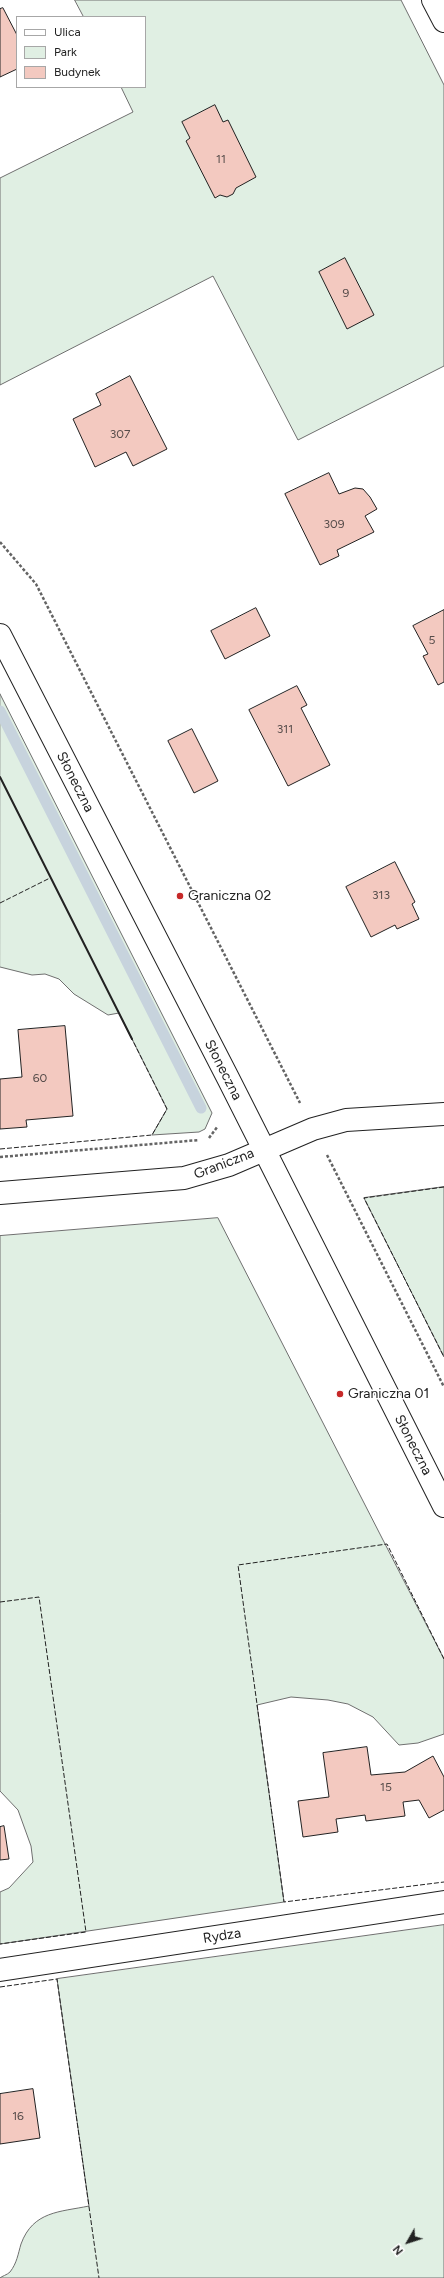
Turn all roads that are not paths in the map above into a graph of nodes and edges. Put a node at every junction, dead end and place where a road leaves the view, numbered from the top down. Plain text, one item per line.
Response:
1 (433, 0) edge
2 (444, 21) edge
3 (0, 636) edge
4 (444, 1114) edge
5 (263, 1149) junction
6 (0, 1193) edge
7 (444, 1506) edge
8 (444, 1902) edge
9 (0, 1970) edge

1 - 2 main road
3 - 5 main road, Słoneczna
4 - 5 main road, Graniczna
5 - 6 main road, Graniczna
5 - 7 main road, Słoneczna
8 - 9 main road, Rydza

